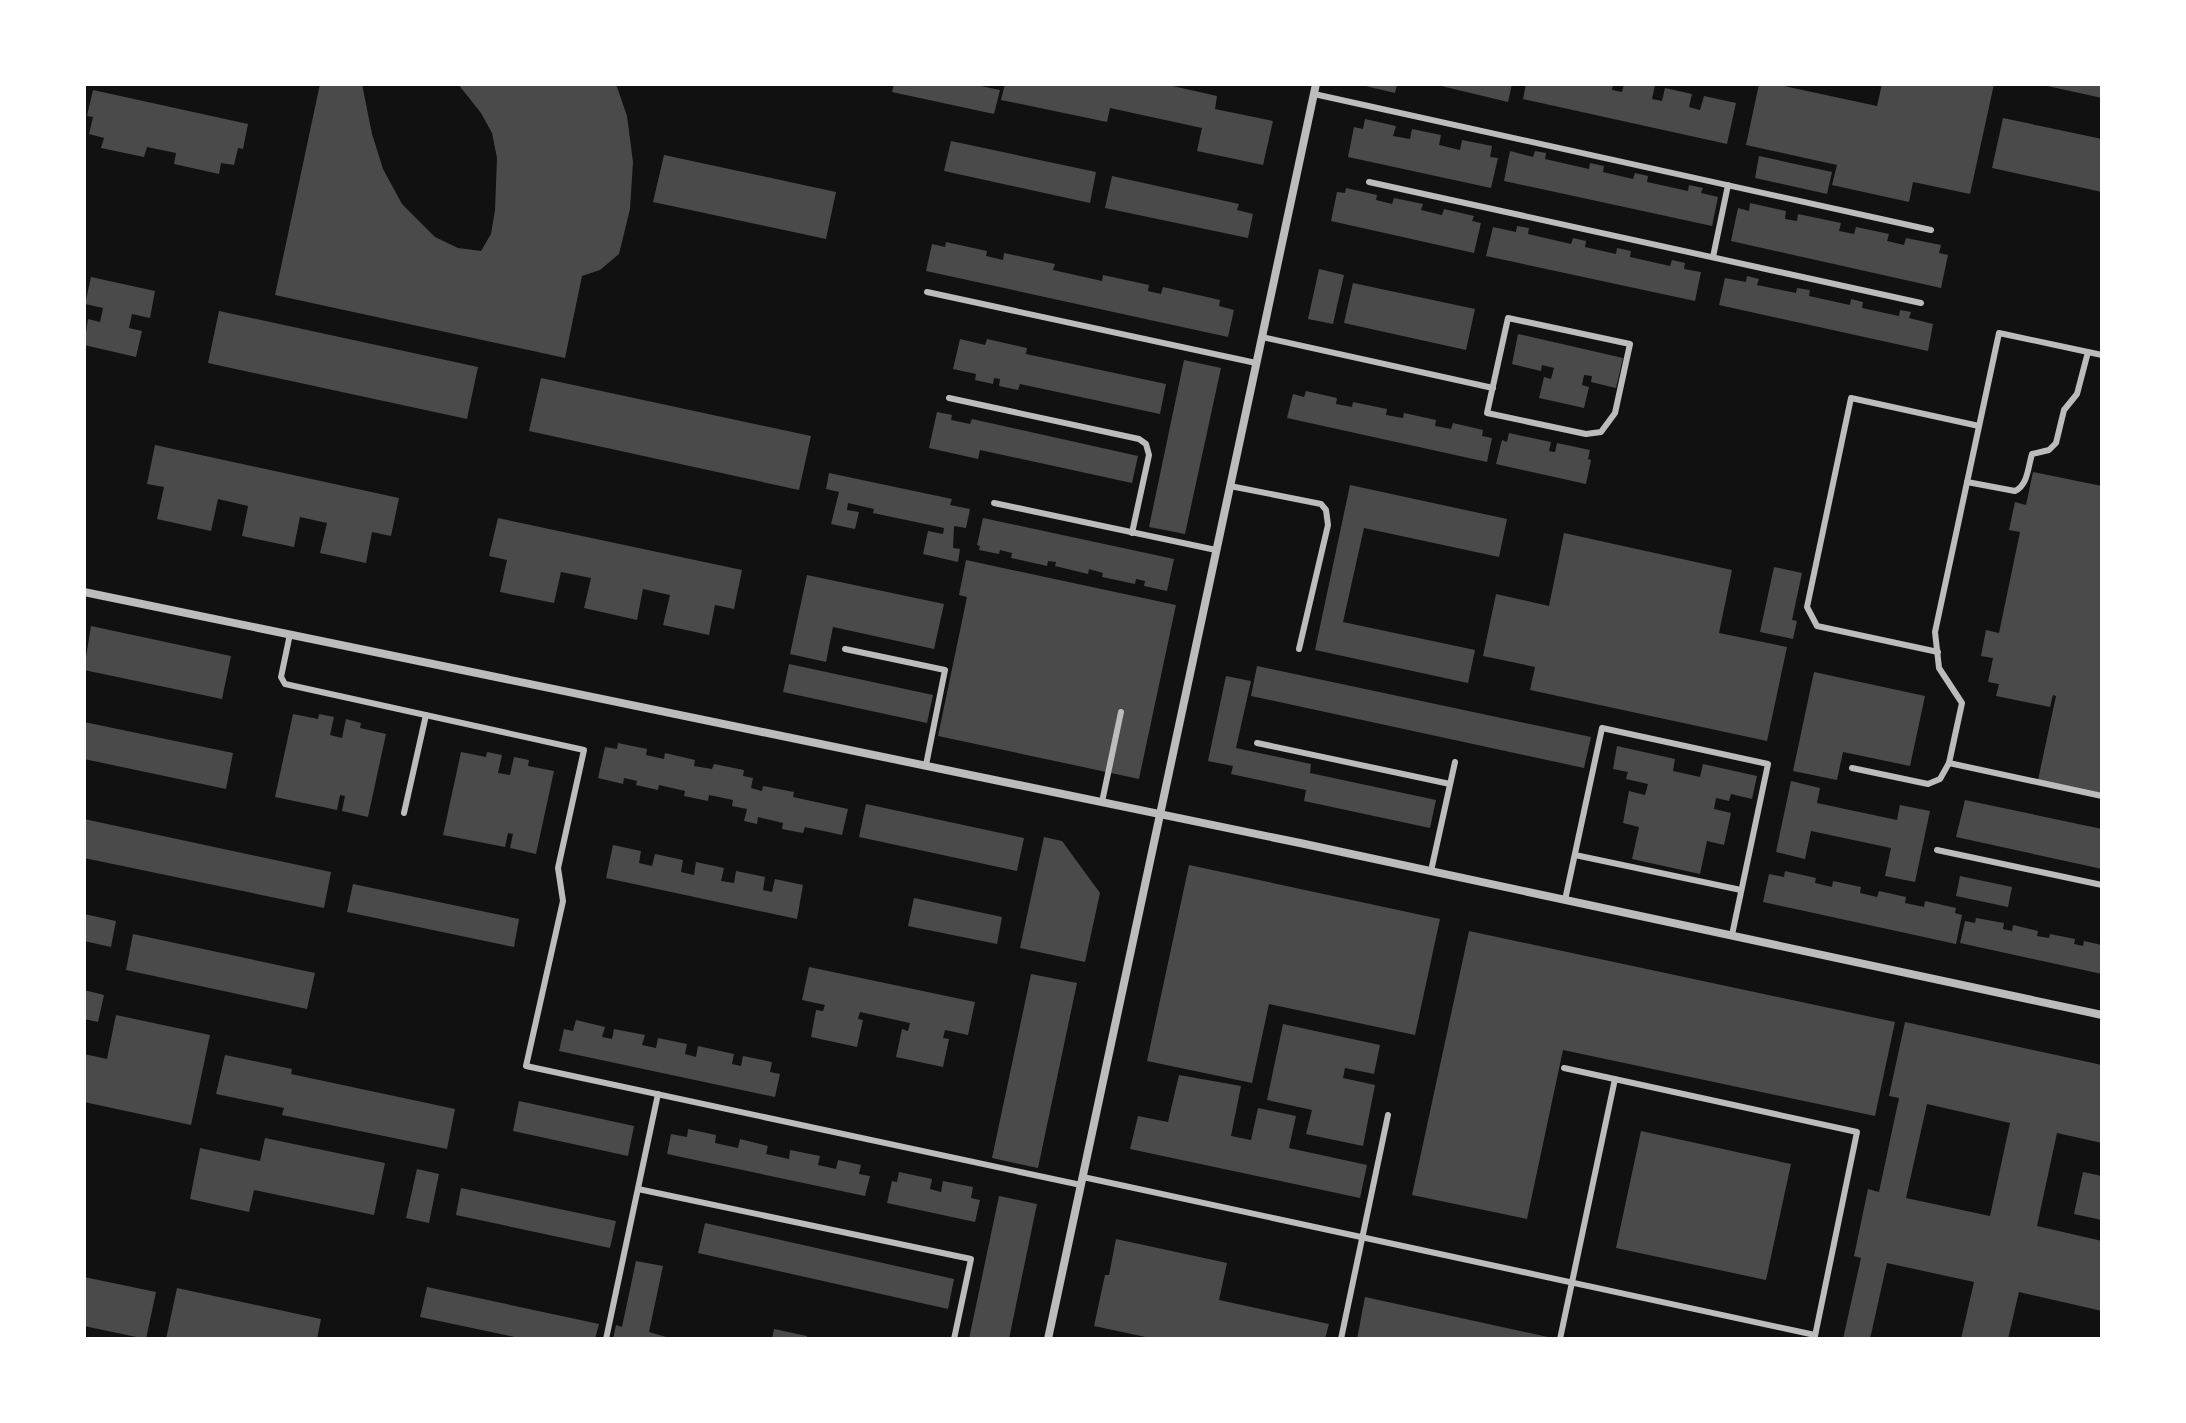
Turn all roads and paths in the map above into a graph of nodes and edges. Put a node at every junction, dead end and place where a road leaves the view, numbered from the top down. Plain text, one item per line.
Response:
1 (1316, 84) edge
2 (1314, 94) junction
3 (1369, 182) dead end
4 (1728, 185) junction
5 (1931, 230) dead end
6 (1713, 257) junction
7 (927, 292) dead end
8 (1921, 303) dead end
9 (1262, 337) junction
10 (2088, 352) junction
11 (2102, 355) edge
12 (1256, 363) junction
13 (1493, 388) junction
14 (949, 398) dead end
15 (1979, 426) junction
16 (1967, 482) junction
17 (1230, 486) junction
18 (994, 503) dead end
19 (1132, 533) junction
20 (1216, 550) junction
21 (84, 592) edge
22 (290, 634) junction
23 (845, 649) dead end
24 (1299, 649) dead end
25 (1938, 652) junction
26 (1121, 712) dead end
27 (426, 715) junction
28 (1257, 743) dead end
29 (1455, 762) dead end
30 (1949, 763) junction
31 (926, 765) junction
32 (1852, 768) dead end
33 (1450, 784) junction
34 (2102, 796) edge
35 (1102, 802) junction
36 (404, 813) dead end
37 (1159, 813) junction
38 (1937, 850) dead end
39 (1575, 855) junction
40 (1431, 871) junction
41 (2102, 885) edge
42 (1741, 890) junction
43 (1565, 900) junction
44 (1732, 935) junction
45 (2102, 1015) edge
46 (1564, 1068) dead end
47 (1615, 1079) junction
48 (658, 1094) junction
49 (1388, 1115) dead end
50 (1082, 1181) junction
51 (638, 1189) junction
52 (1362, 1238) junction
53 (1572, 1283) junction
54 (1814, 1337) edge
55 (606, 1339) edge
56 (954, 1339) edge
57 (1048, 1339) edge
58 (1341, 1339) edge
59 (1560, 1339) edge

1 - 2 street
2 - 4 lane
2 - 9 street
3 - 6 lane
4 - 5 lane
4 - 6 lane
6 - 8 lane
7 - 12 lane
9 - 12 street
9 - 13 lane
10 - 11 lane
10 - 15 lane
10 - 16 lane
12 - 17 street
13 - 13 lane
14 - 19 lane
15 - 16 lane
15 - 25 lane
16 - 25 lane
17 - 20 street
17 - 24 lane
18 - 19 lane
19 - 20 lane
20 - 37 street
21 - 22 street
22 - 27 lane
22 - 31 street
23 - 31 lane
25 - 30 lane
26 - 35 lane
27 - 36 lane
27 - 48 lane
28 - 33 lane
29 - 33 lane
30 - 32 lane
30 - 34 lane
31 - 35 street
33 - 40 lane
35 - 37 street
37 - 40 street
37 - 50 street
38 - 41 lane
39 - 42 lane
39 - 42 lane
39 - 43 lane
40 - 43 street
42 - 44 lane
43 - 44 street
44 - 45 street
46 - 47 lane
47 - 53 lane
47 - 54 lane
48 - 50 lane
48 - 51 lane
49 - 52 lane
50 - 52 lane
50 - 57 street
51 - 55 lane
51 - 56 lane
52 - 53 lane
52 - 58 lane
53 - 54 lane
53 - 59 lane

